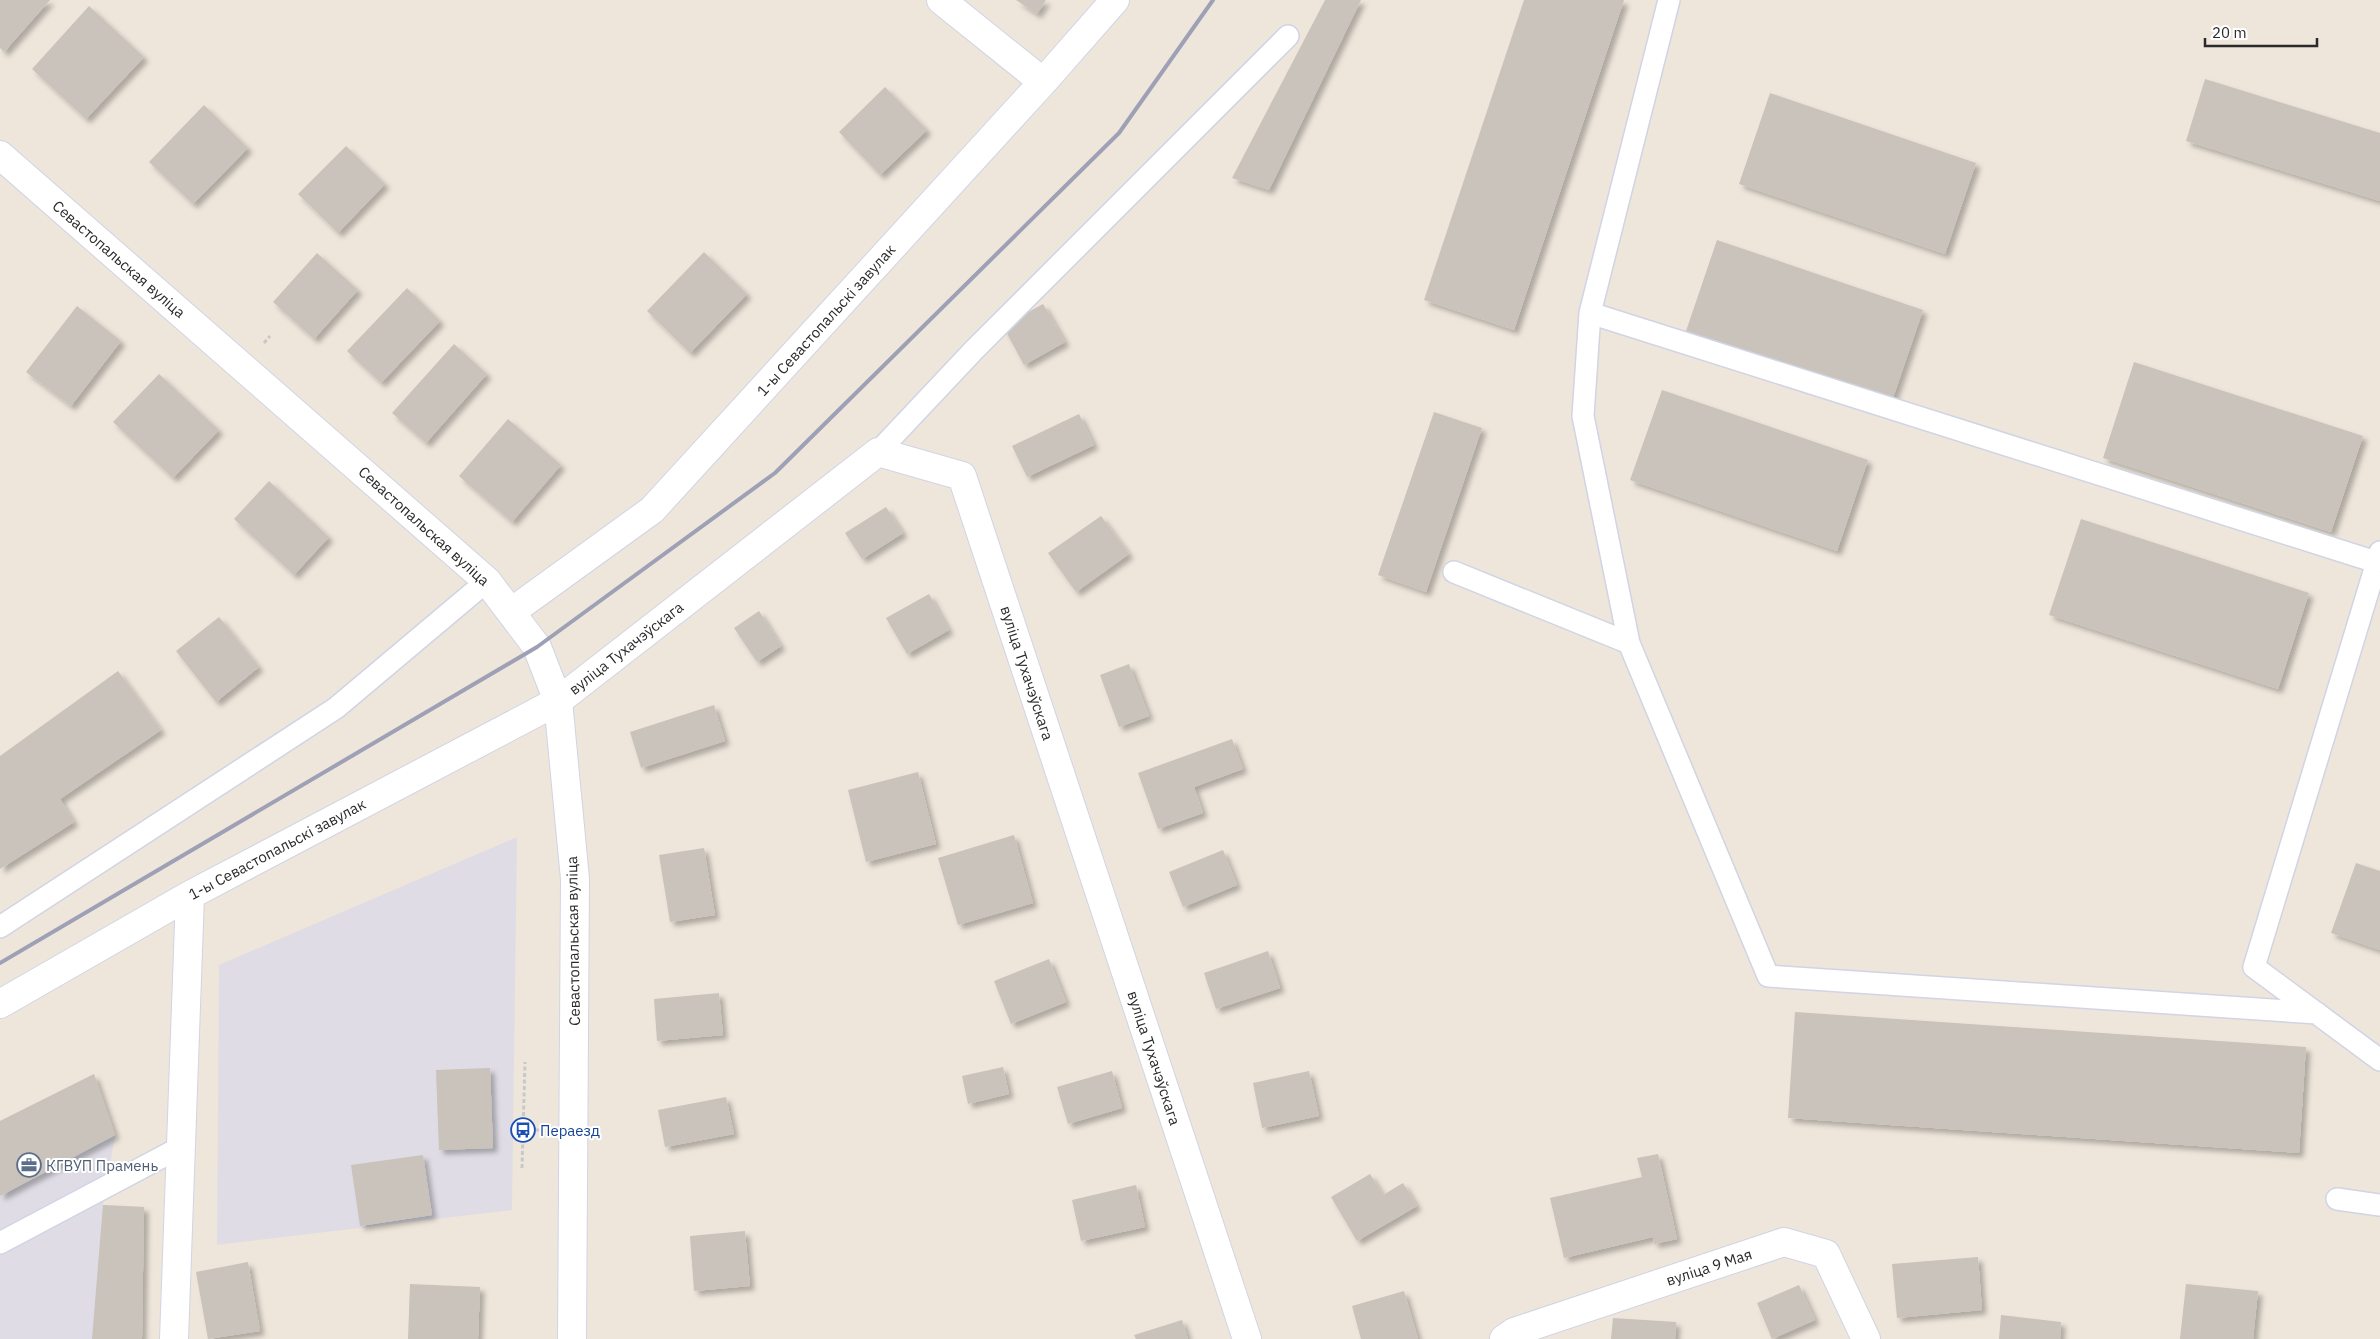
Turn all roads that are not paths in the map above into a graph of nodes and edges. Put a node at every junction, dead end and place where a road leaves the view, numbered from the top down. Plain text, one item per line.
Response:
1 (941, 0) edge
2 (1115, 0) edge
3 (1669, 0) edge
4 (1288, 36) dead end
5 (1043, 82) junction
6 (0, 155) edge
7 (1590, 313) junction
8 (878, 452) junction
9 (2378, 557) edge
10 (1454, 572) dead end
11 (487, 580) junction
12 (511, 612) junction
13 (1629, 643) junction
14 (558, 701) junction
15 (190, 894) junction
16 (0, 927) edge
17 (0, 1004) edge
18 (2316, 1013) junction
19 (2380, 1060) edge
20 (181, 1147) junction
21 (2337, 1200) dead end
22 (2380, 1205) edge
23 (0, 1242) edge
24 (174, 1339) edge
25 (572, 1339) edge
26 (1247, 1339) edge
27 (1504, 1339) edge
28 (1866, 1339) edge

1 - 5 street
2 - 5 street, 1-ы Севастопальскі завулак
3 - 7 lane
4 - 8 lane
5 - 12 street, 1-ы Севастопальскі завулак
6 - 11 street, Севастопальская вуліца
7 - 9 lane
7 - 13 lane
8 - 14 street, вуліца Тухачэўскага
8 - 26 street, вуліца Тухачэўскага
9 - 18 lane
10 - 13 lane
11 - 12 street, Севастопальская вуліца
11 - 16 lane
12 - 14 street, Севастопальская вуліца
13 - 18 lane
14 - 15 street, 1-ы Севастопальскі завулак
14 - 25 street, Севастопальская вуліца
15 - 17 street, 1-ы Севастопальскі завулак
15 - 20 street
18 - 19 lane
20 - 23 lane
20 - 24 street
21 - 22 lane
27 - 28 street, вуліца 9 Мая

